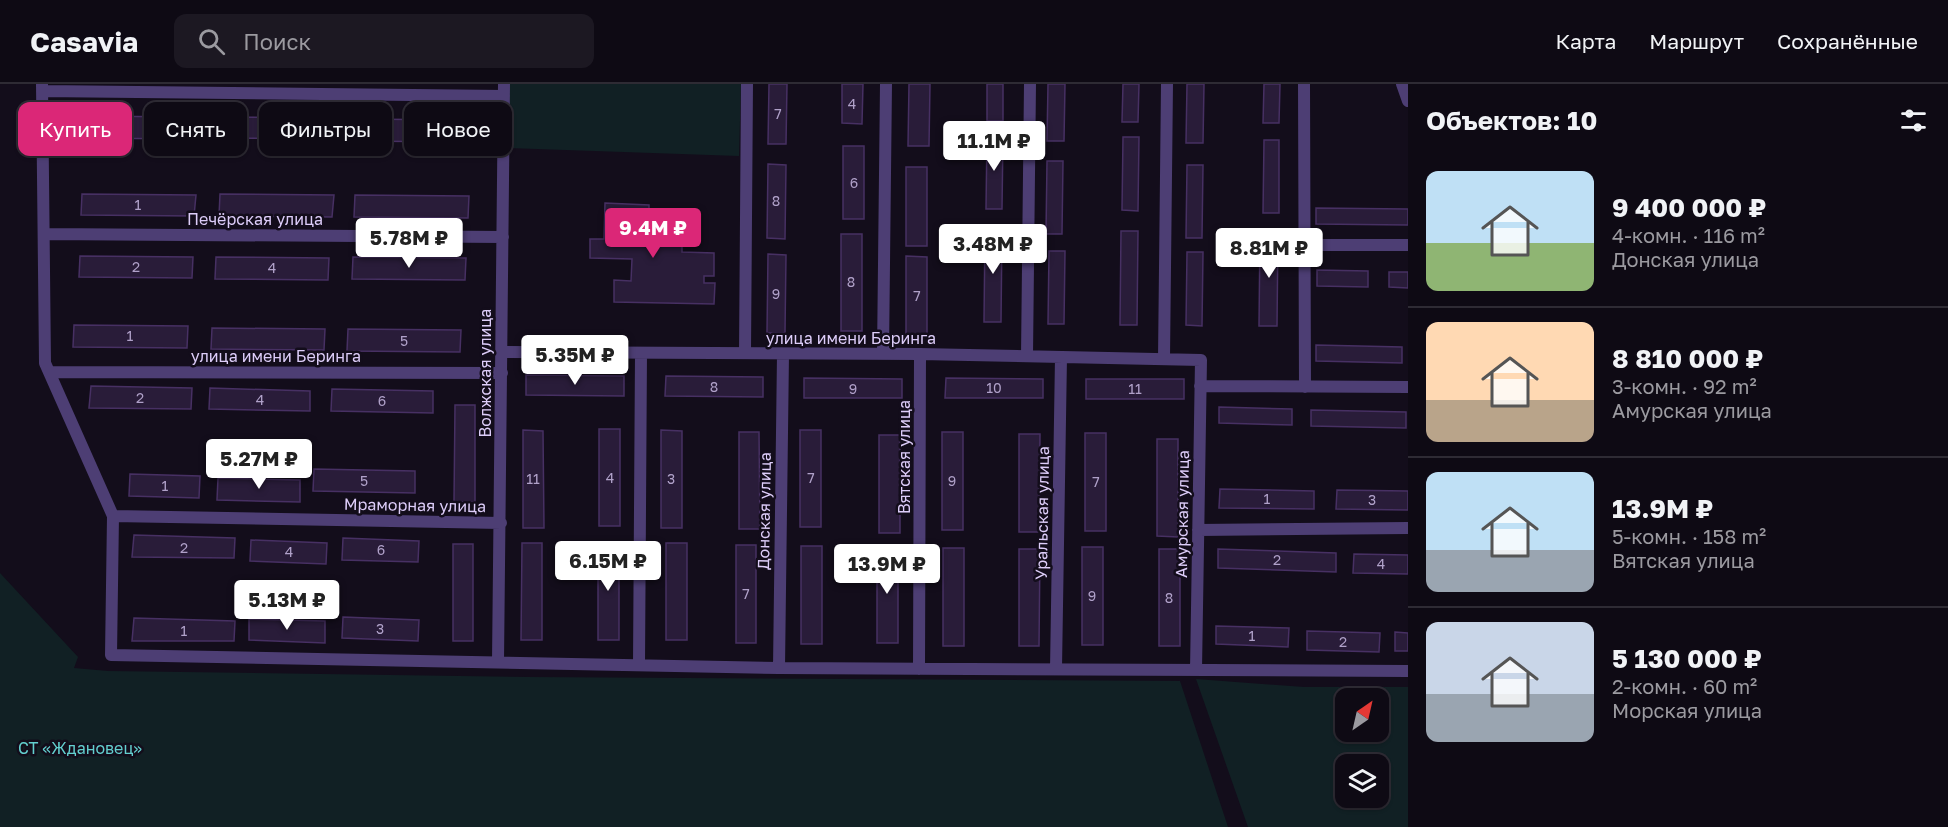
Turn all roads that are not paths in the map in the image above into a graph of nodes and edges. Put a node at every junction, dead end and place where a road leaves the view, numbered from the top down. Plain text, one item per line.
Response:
1 (747, 84) edge
2 (886, 84) edge
3 (1029, 84) edge
4 (1167, 84) edge
5 (1304, 84) edge
6 (1402, 84) edge
7 (42, 88) edge
8 (504, 90) edge
9 (1408, 102) edge
10 (44, 234) junction
11 (503, 237) junction
12 (1305, 245) junction
13 (1408, 245) edge
14 (502, 352) junction
15 (641, 353) junction
16 (745, 353) junction
17 (783, 354) junction
18 (883, 354) junction
19 (920, 354) junction
20 (1027, 356) junction
21 (1061, 357) junction
22 (1164, 359) junction
23 (1201, 360) joint
24 (49, 372) junction
25 (502, 373) junction
26 (1200, 386) junction
27 (1305, 387) junction
28 (1408, 387) edge
29 (113, 516) junction
30 (501, 523) junction
31 (1408, 528) edge
32 (1198, 530) junction
33 (498, 662) junction
34 (639, 665) junction
35 (779, 668) junction
36 (919, 669) junction
37 (1056, 669) junction
38 (1196, 670) junction
39 (1408, 671) edge

1 - 16 street
2 - 18 street
3 - 20 street
4 - 22 street
5 - 12 street
6 - 9 street
7 - 8 street
7 - 10 street
8 - 11 street, Волжская улица
10 - 11 street, Печёрская улица
10 - 24 street
11 - 14 street, Волжская улица
12 - 13 street
12 - 27 street
14 - 15 street, улица имени Беринга
14 - 25 street, Волжская улица
15 - 16 street, улица имени Беринга
15 - 34 street
16 - 17 street, улица имени Беринга
17 - 18 street, улица имени Беринга
17 - 35 street, Донская улица
18 - 19 street, улица имени Беринга
19 - 20 street, улица имени Беринга
19 - 36 street, Вятская улица
20 - 21 street, улица имени Беринга
21 - 22 street, улица имени Беринга
21 - 37 street, Уральская улица
22 - 23 street, улица имени Беринга
23 - 26 street, Амурская улица
24 - 25 street, улица имени Беринга
24 - 29 street
25 - 30 street, Волжская улица
26 - 27 street
26 - 32 street, Амурская улица
27 - 28 street
29 - 30 street, Мраморная улица
29 - 33 street
30 - 33 street, Волжская улица
31 - 32 street
32 - 38 street, Амурская улица
33 - 34 street
34 - 35 street
35 - 36 street
36 - 37 street
37 - 38 street
38 - 39 street

